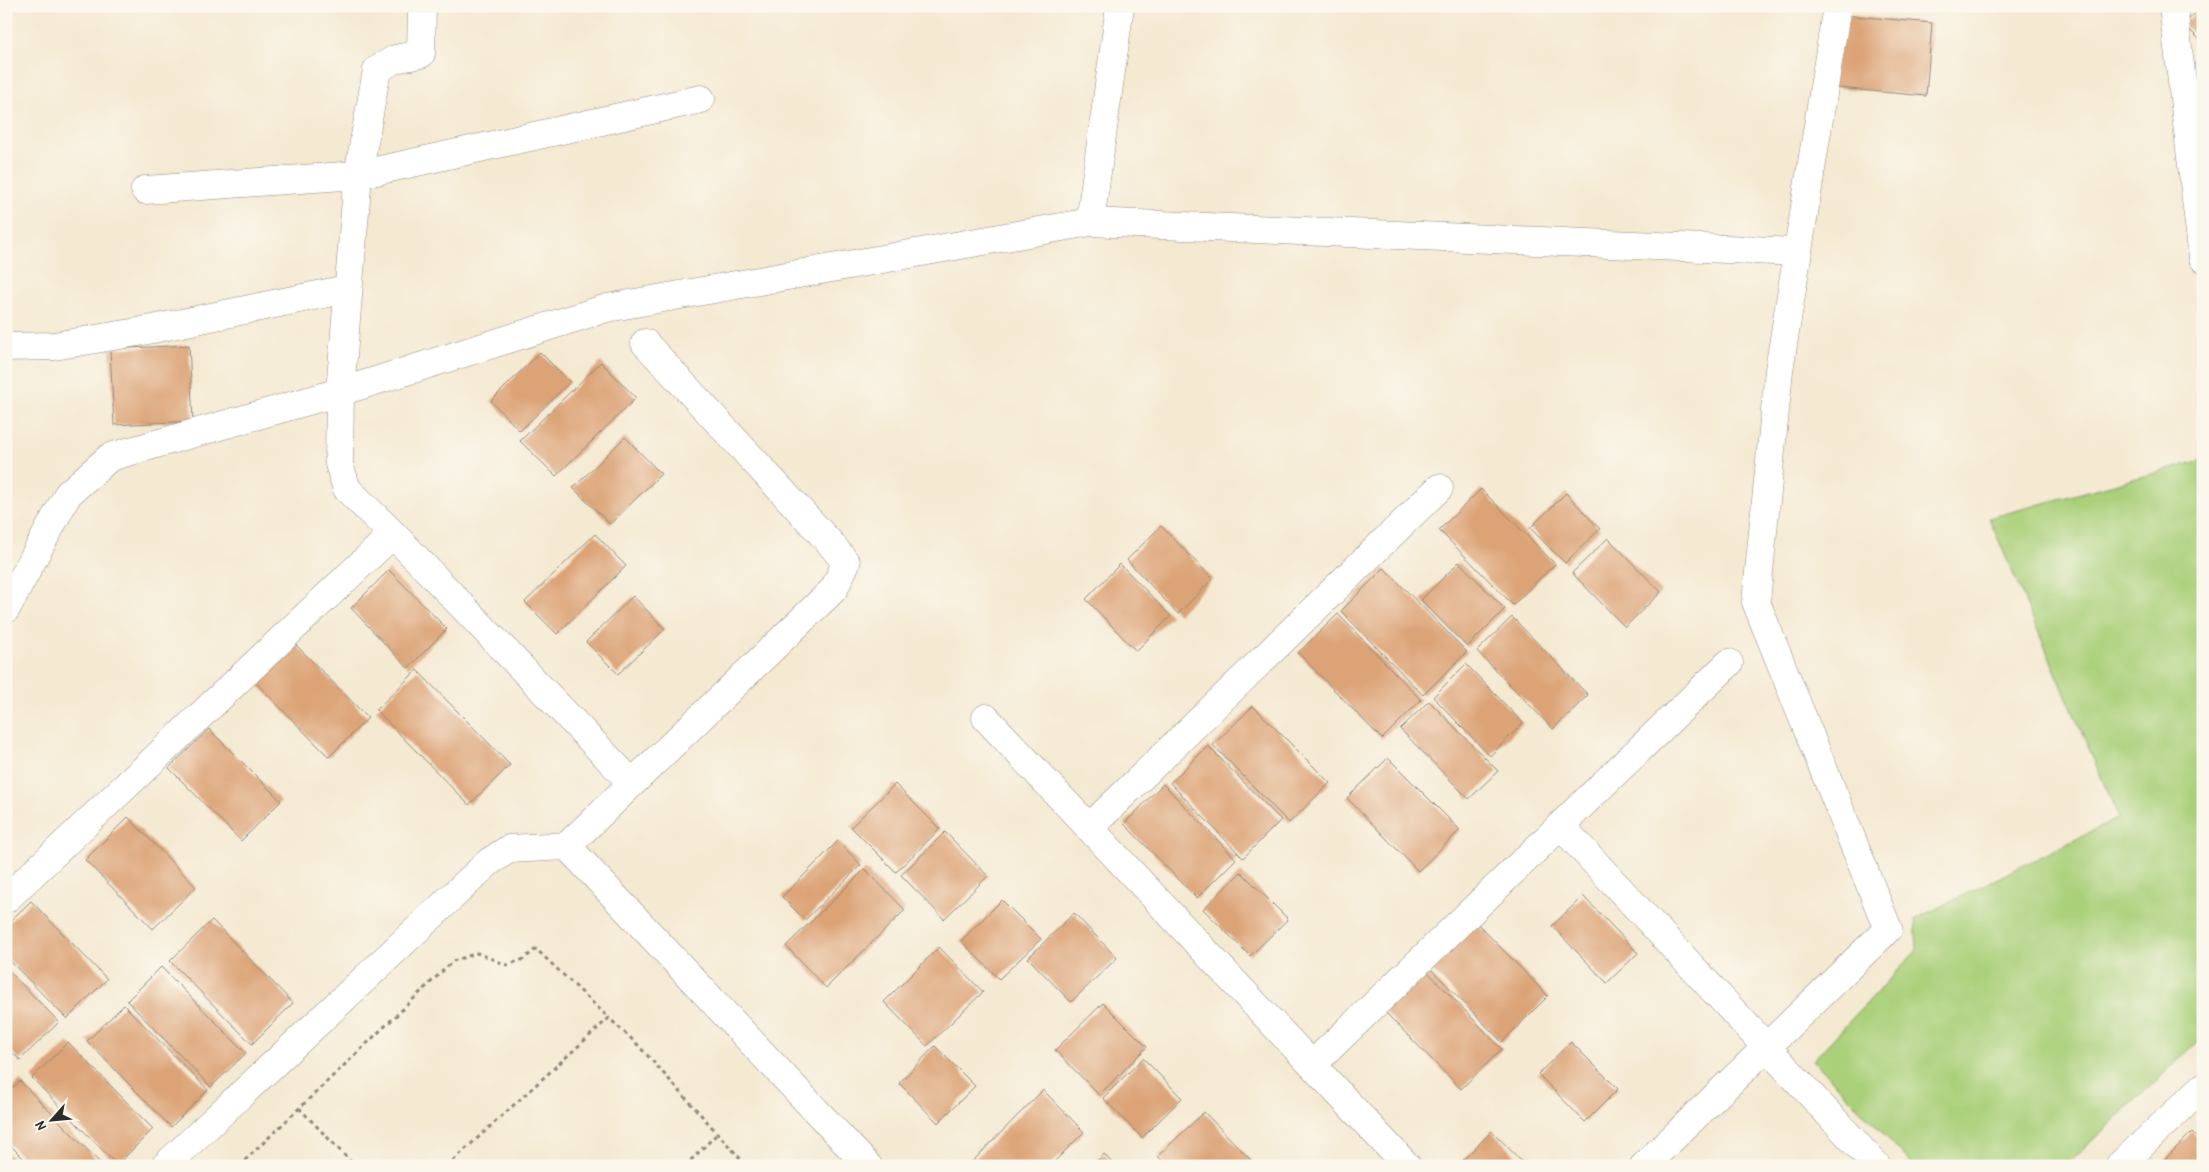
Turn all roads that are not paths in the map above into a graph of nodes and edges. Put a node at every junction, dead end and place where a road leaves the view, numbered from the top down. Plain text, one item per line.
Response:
1 (422, 6) edge
2 (1120, 6) edge
3 (1837, 6) edge
4 (2173, 6) edge
5 (701, 99) dead end
6 (358, 176) junction
7 (146, 190) dead end
8 (1090, 222) junction
9 (1798, 252) junction
10 (2203, 258) edge
11 (347, 289) junction
12 (645, 343) dead end
13 (6, 347) edge
14 (340, 392) junction
15 (1439, 488) dead end
16 (393, 534) junction
17 (11, 593) edge
18 (1729, 663) dead end
19 (986, 718) dead end
20 (632, 783) junction
21 (1561, 826) junction
22 (1089, 828) junction
23 (567, 846) junction
24 (6, 899) edge
25 (1767, 1047) junction
26 (1312, 1065) junction
27 (2203, 1086) edge
28 (165, 1166) edge
29 (868, 1166) edge
30 (1407, 1166) edge
31 (1644, 1166) edge
32 (1877, 1166) edge
33 (2119, 1166) edge

1 - 6 street
2 - 8 street
3 - 9 street
4 - 10 street
5 - 6 street
6 - 7 street
6 - 11 street
8 - 9 street
8 - 14 street
9 - 25 street
11 - 13 street
11 - 14 street
12 - 20 street
14 - 16 street
14 - 17 street
15 - 22 street
16 - 20 street
16 - 24 street
18 - 21 street
19 - 22 street
20 - 23 street
21 - 25 street
21 - 26 street
22 - 26 street
23 - 28 street
23 - 29 street
25 - 31 street
25 - 32 street
26 - 30 street
27 - 33 street

